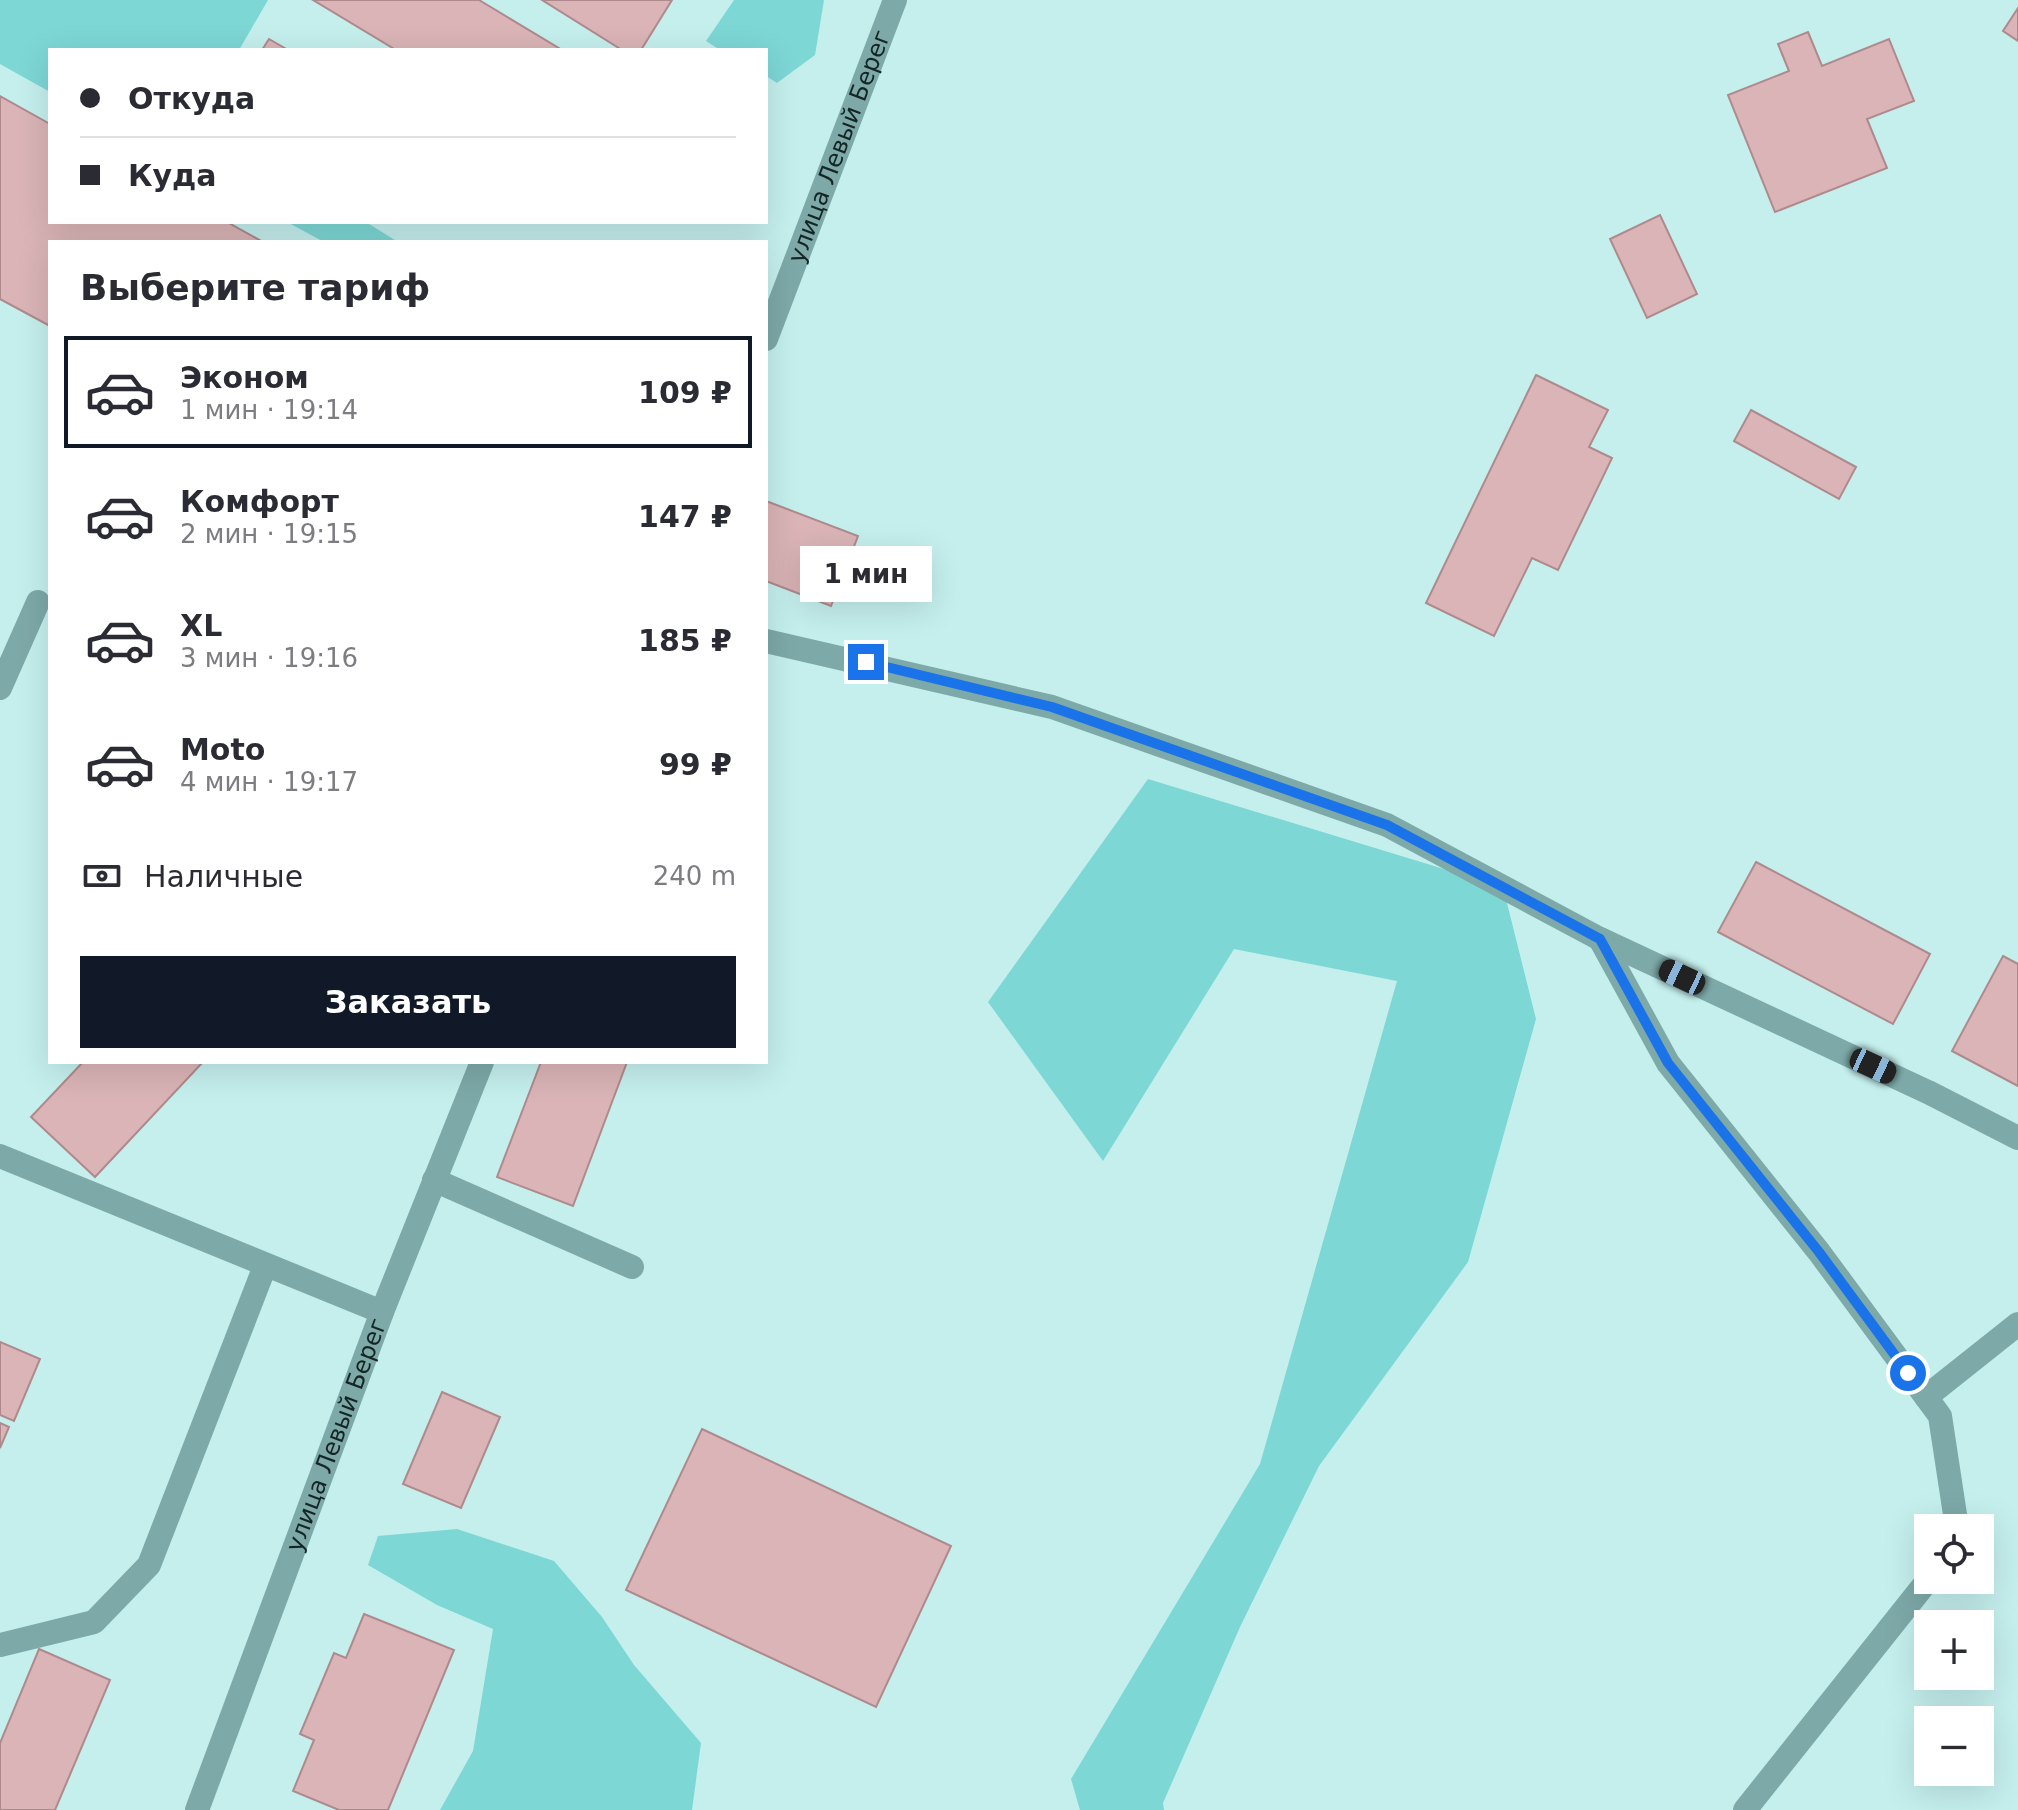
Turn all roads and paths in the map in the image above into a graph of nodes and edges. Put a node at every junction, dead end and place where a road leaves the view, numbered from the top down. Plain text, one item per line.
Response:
1 (895, 0) edge
2 (768, 334) edge
3 (38, 602) dead end
4 (768, 641) edge
5 (0, 688) edge
6 (1600, 939) junction
7 (481, 1064) edge
8 (2018, 1138) edge
9 (0, 1156) edge
10 (434, 1180) junction
11 (265, 1266) junction
12 (632, 1267) dead end
13 (382, 1312) junction
14 (2018, 1324) edge
15 (1926, 1397) junction
16 (1955, 1514) edge
17 (1917, 1594) edge
18 (0, 1645) edge
19 (197, 1810) edge
20 (1745, 1810) edge

1 - 2 street, улица Левый Берег
3 - 5 street
4 - 6 street
6 - 8 street
6 - 15 street
7 - 10 street, улица Левый Берег
9 - 11 street
10 - 12 street
10 - 13 street, улица Левый Берег
11 - 13 street
11 - 18 street
13 - 19 street, улица Левый Берег
14 - 15 street
15 - 16 street
17 - 20 street

